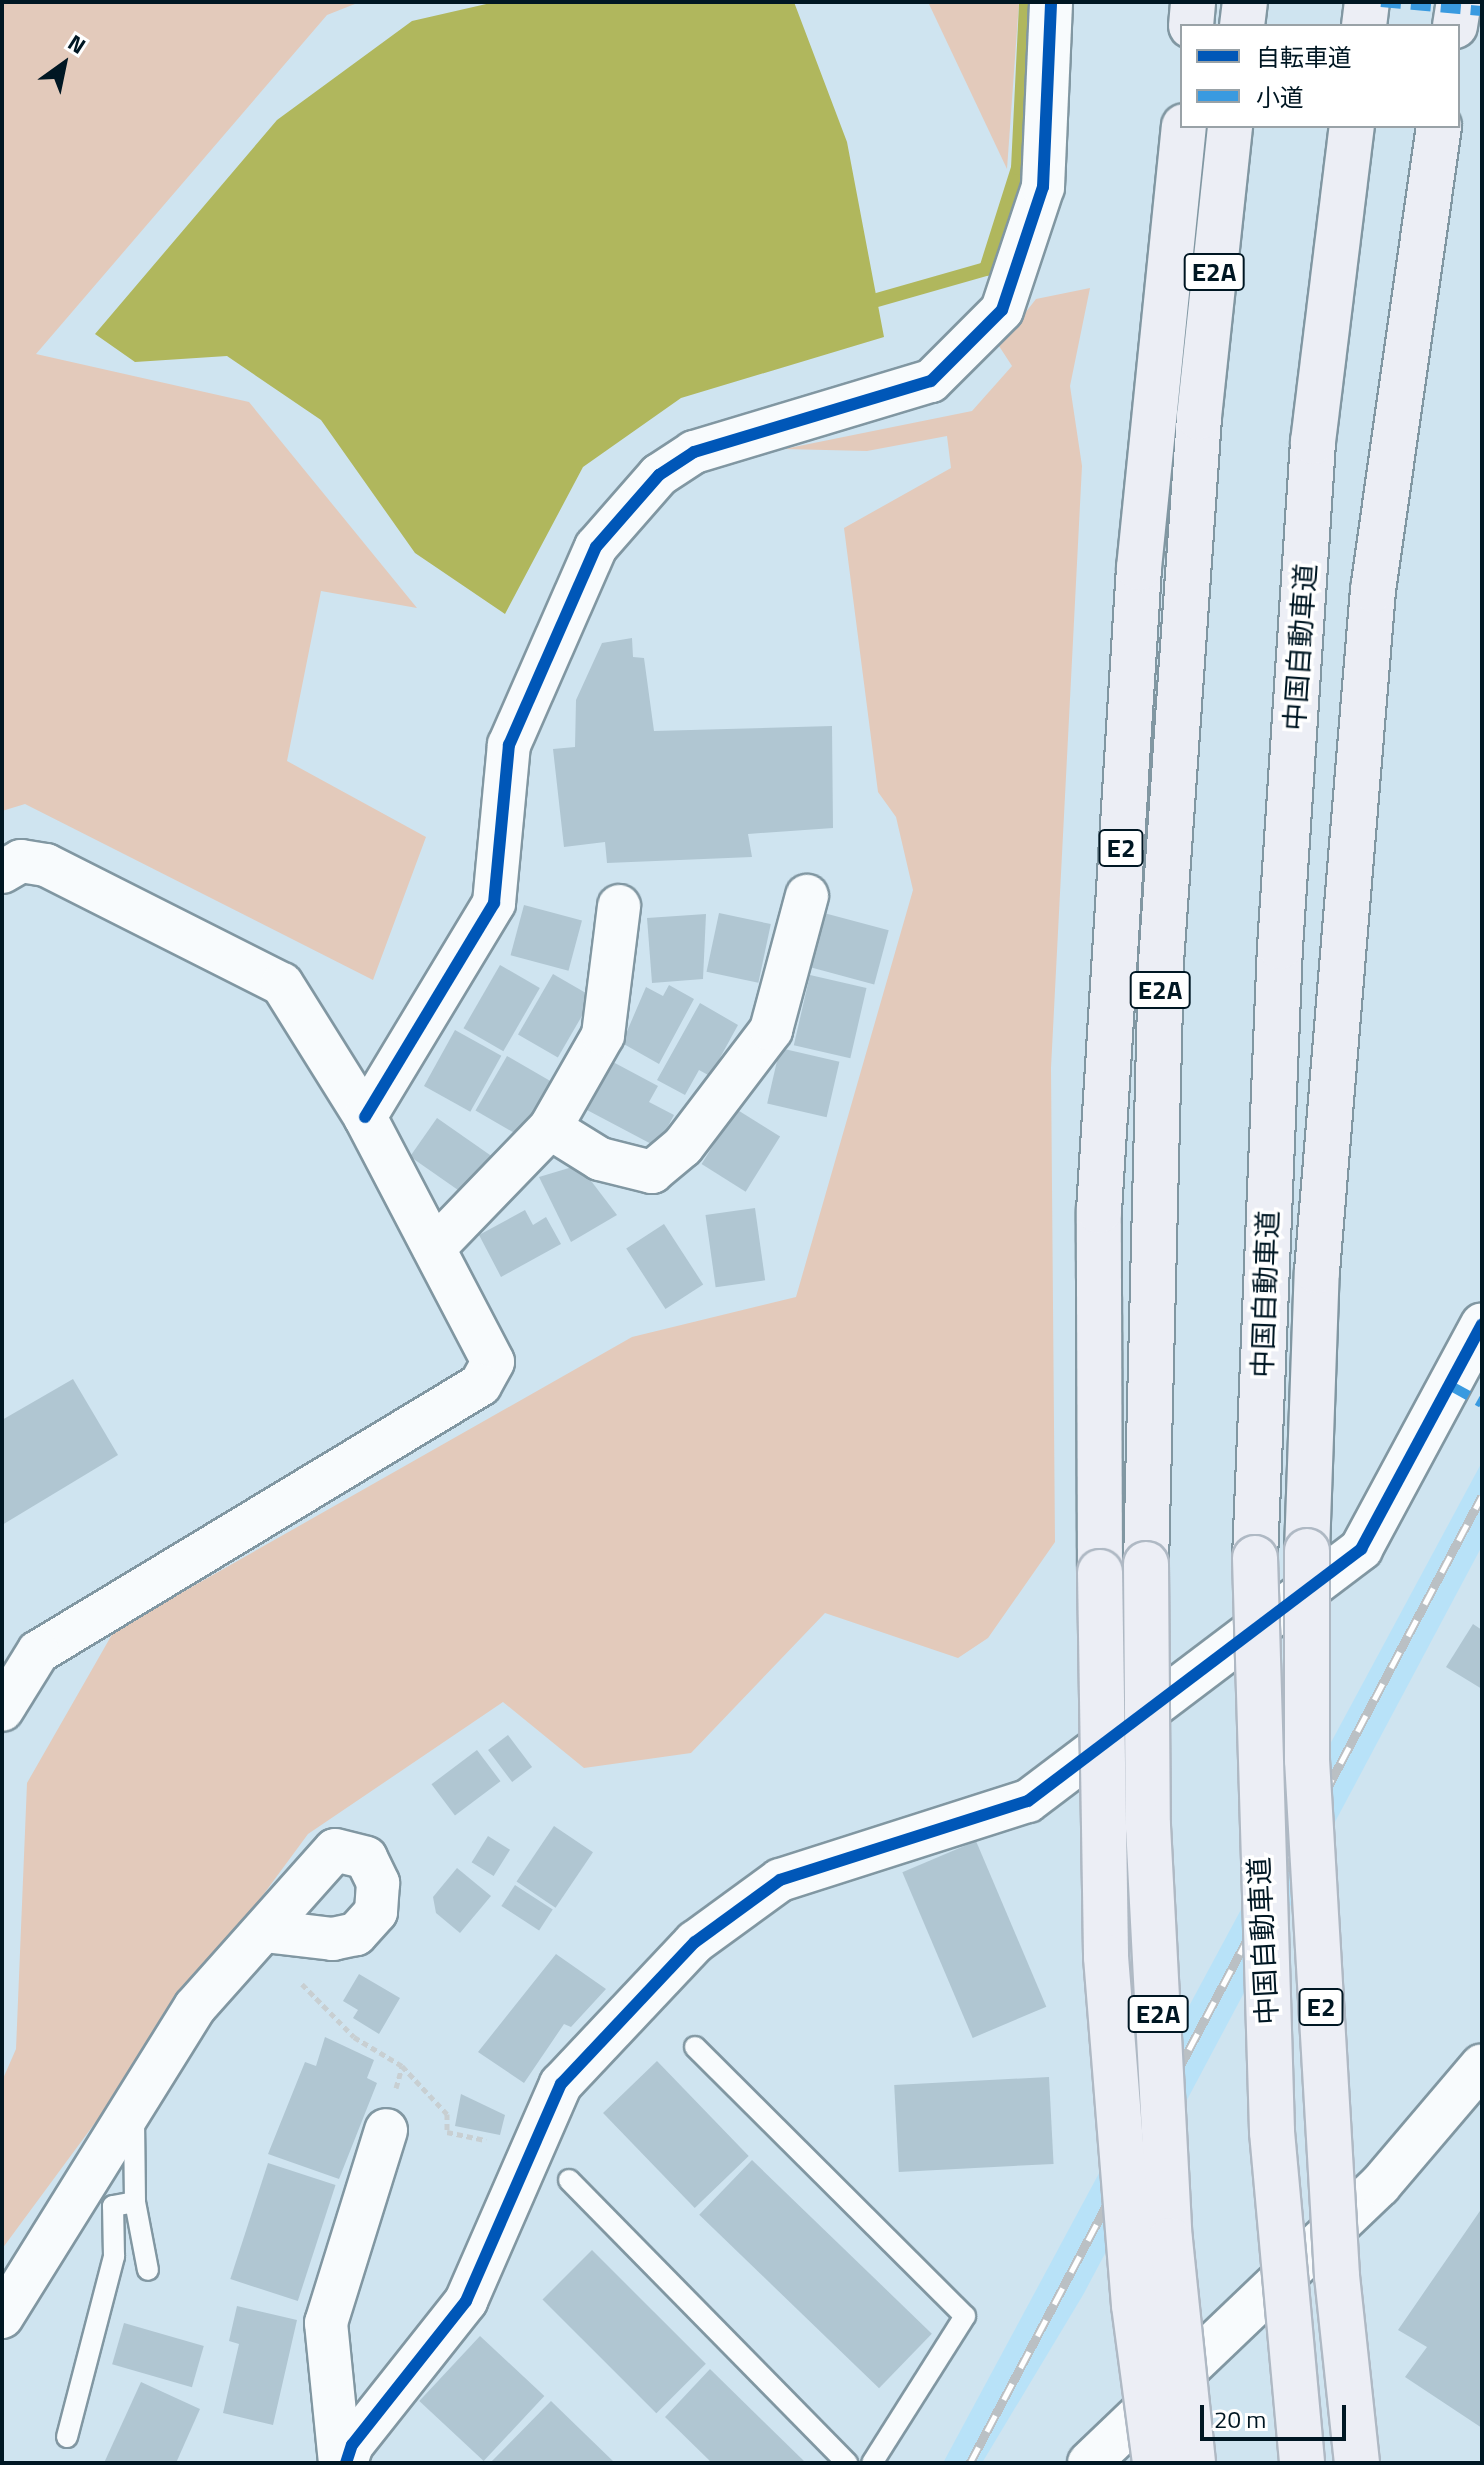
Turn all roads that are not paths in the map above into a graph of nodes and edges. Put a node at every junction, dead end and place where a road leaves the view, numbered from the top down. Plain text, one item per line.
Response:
1 (1051, 2) edge
2 (1193, 2) edge
3 (1245, 2) edge
4 (1367, 2) edge
5 (1459, 2) edge
6 (1191, 24) edge
7 (1242, 24) edge
8 (1364, 24) edge
9 (1455, 24) edge
10 (1184, 128) edge
11 (1230, 128) edge
12 (1352, 128) edge
13 (1439, 128) edge
14 (2, 872) edge
15 (807, 896) dead end
16 (619, 906) dead end
17 (365, 1117) junction
18 (550, 1128) junction
19 (434, 1248) junction
20 (1482, 1324) edge
21 (2, 1710) edge
22 (266, 1931) road end
23 (695, 2047) dead end
24 (1482, 2065) edge
25 (135, 2104) junction
26 (386, 2130) dead end
27 (569, 2180) dead end
28 (135, 2202) junction
29 (148, 2270) dead end
30 (2, 2317) edge
31 (67, 2437) dead end
32 (340, 2463) edge
33 (346, 2463) edge
34 (847, 2463) edge
35 (872, 2463) edge
36 (1089, 2463) edge
37 (1155, 2463) edge
38 (1193, 2463) edge
39 (1302, 2463) edge
40 (1357, 2463) edge

1 - 17 street
2 - 6 highway
3 - 7 highway
4 - 8 highway
5 - 9 highway
10 - 37 highway, E2, bridge
11 - 38 highway, E2A, bridge
12 - 39 highway, 中国自動車道, bridge
13 - 40 highway, E2, bridge
14 - 17 street
15 - 18 street
16 - 18 street
17 - 19 street
18 - 19 street
19 - 21 street
20 - 33 street
22 - 25 street
23 - 35 lane
24 - 36 street
25 - 28 lane
25 - 30 street
26 - 32 street
27 - 34 lane
28 - 29 lane
28 - 31 lane

